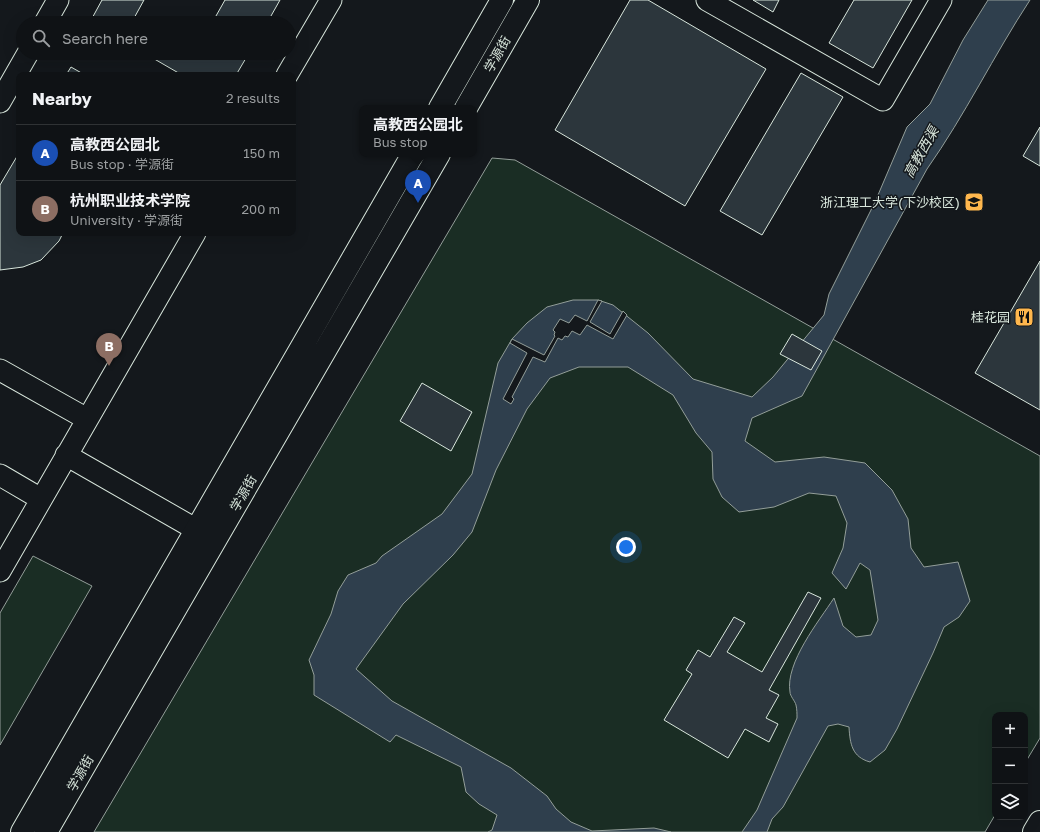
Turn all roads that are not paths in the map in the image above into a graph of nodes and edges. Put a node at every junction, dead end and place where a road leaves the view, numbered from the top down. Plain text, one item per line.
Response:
1 (58, 0) edge
2 (331, 0) edge
3 (502, 0) edge
4 (528, 0) edge
5 (707, 0) edge
6 (941, 0) edge
7 (49, 16) edge
8 (24, 60) edge
9 (296, 60) edge
10 (296, 60) edge
11 (17, 72) edge
12 (289, 72) edge
13 (16, 74) edge
14 (0, 102) edge
15 (442, 105) edge
16 (468, 105) edge
17 (411, 157) edge
18 (437, 157) edge
19 (193, 236) edge
20 (0, 370) edge
21 (87, 419) junction
22 (66, 455) junction
23 (0, 475) edge
24 (41, 498) junction
25 (197, 530) junction
26 (0, 571) edge
27 (1040, 822) edge
28 (22, 832) edge
29 (46, 832) edge
30 (1034, 832) edge

1 - 7 street
2 - 10 street
3 - 15 main road, 学源街
4 - 16 main road, 学源街
5 - 6 street
8 - 11 street
9 - 12 street
13 - 14 street
17 - 25 main road, 学源街
18 - 29 main road, 学源街
19 - 21 street
20 - 21 street
21 - 22 street
22 - 24 street
22 - 25 street
23 - 24 street
24 - 26 street
25 - 28 main road, 学源街
27 - 30 main road

